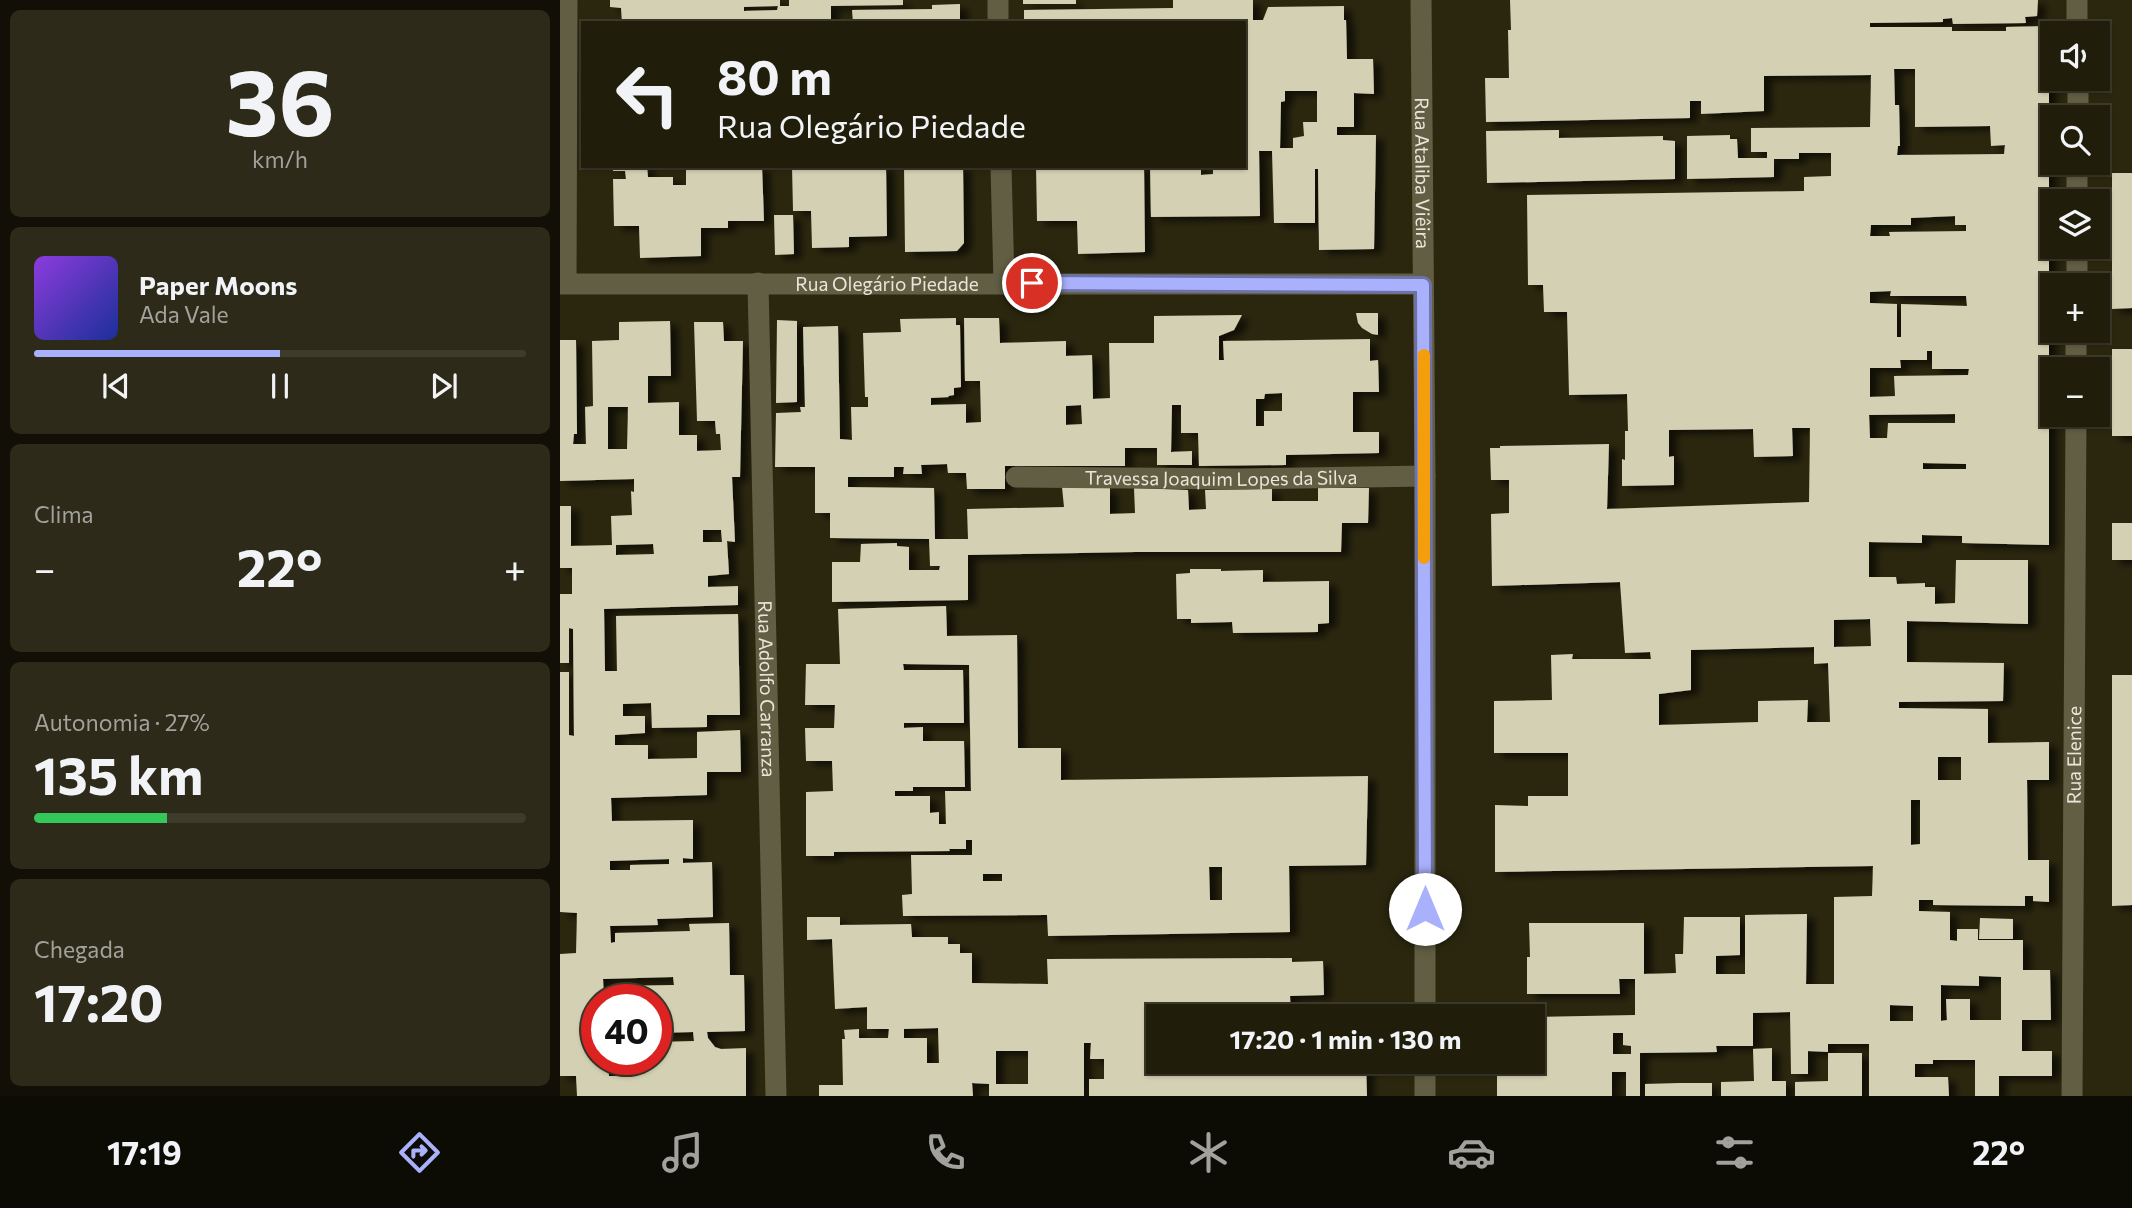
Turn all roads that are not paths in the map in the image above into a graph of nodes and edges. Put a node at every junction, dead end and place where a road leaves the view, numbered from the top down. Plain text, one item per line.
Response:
1 (567, 0) edge
2 (998, 0) edge
3 (1420, 0) edge
4 (2077, 0) edge
5 (998, 21) edge
6 (2077, 21) edge
7 (1001, 168) edge
8 (563, 283) edge
9 (758, 283) junction
10 (1004, 283) junction
11 (1423, 285) junction
12 (2076, 427) edge
13 (1424, 476) junction
14 (1016, 477) dead end
15 (1425, 1004) edge
16 (1425, 1074) edge
17 (776, 1096) edge
18 (1425, 1096) edge
19 (2072, 1096) edge

1 - 8 street
2 - 5 street
3 - 11 street, Rua Ataliba Viêira
4 - 6 street
7 - 10 street
8 - 9 street, Rua Olegário Piedade
9 - 10 street, Rua Olegário Piedade
9 - 17 street, Rua Adolfo Carranza
10 - 11 street, Rua Olegário Piedade
11 - 13 street, Rua Ataliba Viêira
12 - 19 street, Rua Elenice
13 - 14 street, Travessa Joaquim Lopes da Silva
13 - 15 street, Rua Ataliba Viêira
16 - 18 street

